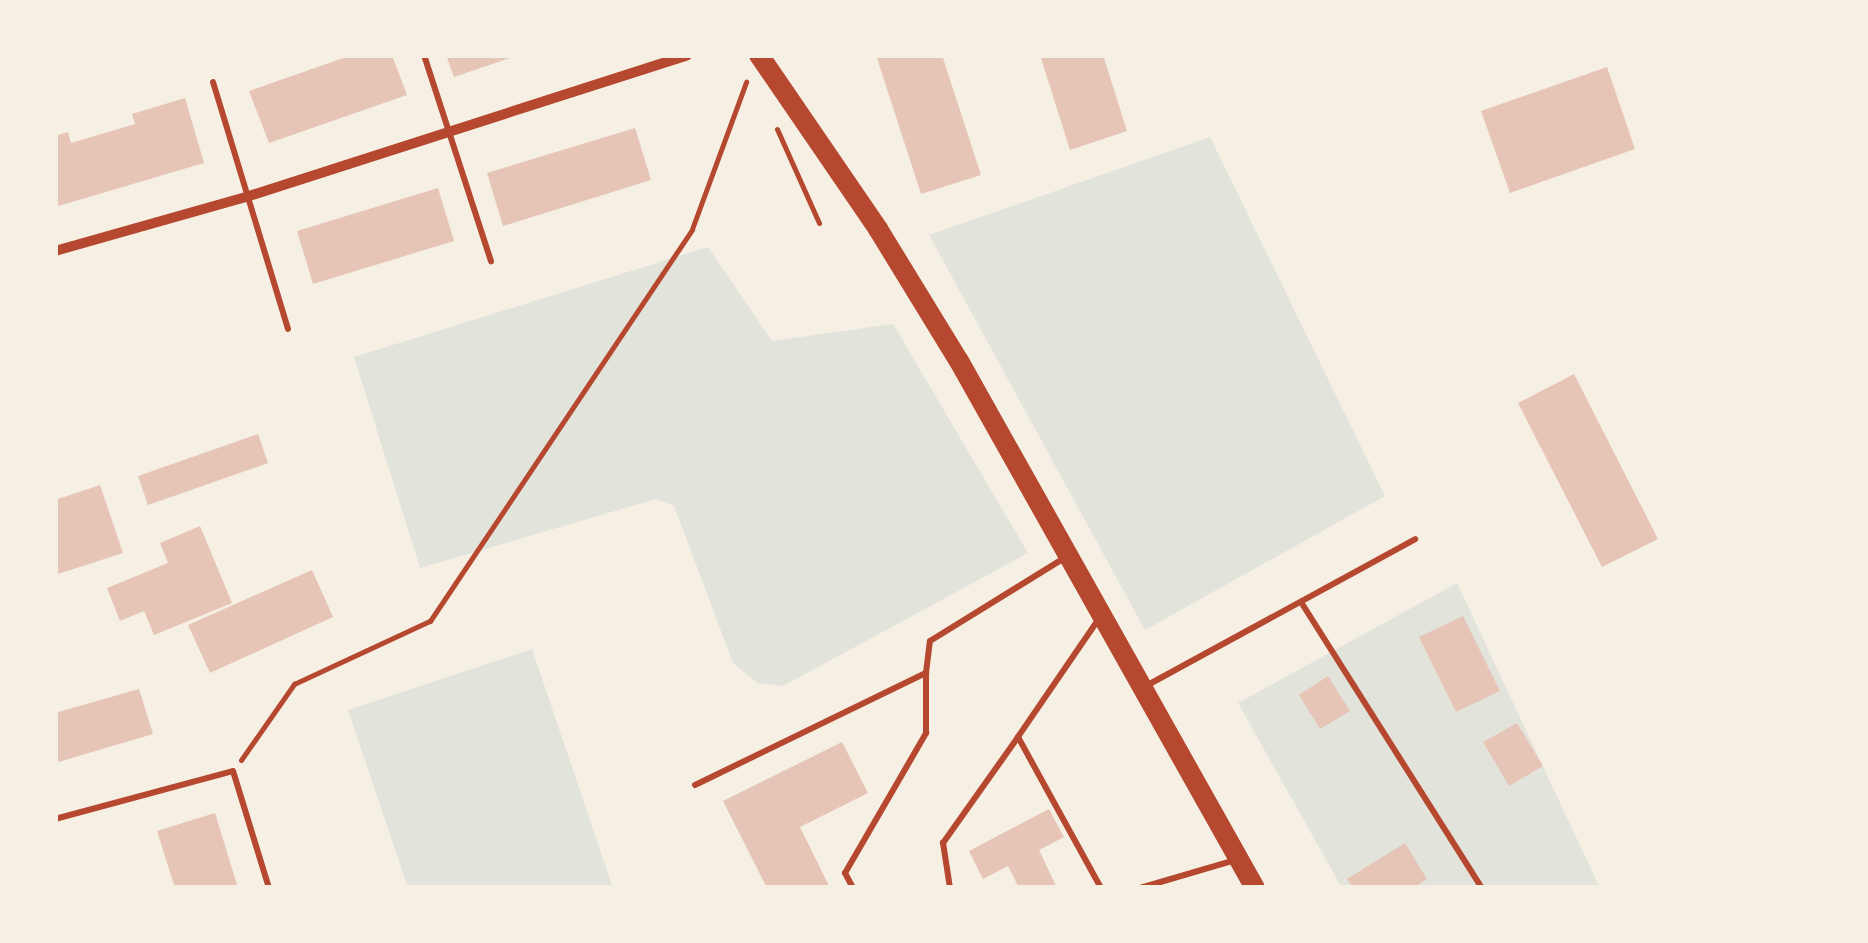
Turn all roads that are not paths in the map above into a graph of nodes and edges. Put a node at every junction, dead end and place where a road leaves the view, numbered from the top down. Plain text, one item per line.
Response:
1 (424, 55) edge
2 (688, 55) edge
3 (759, 55) edge
4 (213, 82) dead end
5 (450, 134) junction
6 (249, 196) junction
7 (55, 251) edge
8 (491, 261) dead end
9 (288, 329) dead end
10 (1414, 539) dead end
11 (1067, 556) junction
12 (1301, 602) junction
13 (1102, 614) junction
14 (926, 673) junction
15 (1143, 687) junction
16 (1018, 736) junction
17 (695, 785) dead end
18 (55, 819) edge
19 (1238, 859) junction
20 (269, 888) edge
21 (854, 888) edge
22 (950, 888) edge
23 (1100, 888) edge
24 (1140, 888) edge
25 (1255, 888) edge
26 (1482, 888) edge

1 - 5 lane
2 - 5 street
3 - 11 main road
4 - 6 lane
5 - 6 street
5 - 8 lane
6 - 7 street
6 - 9 lane
10 - 12 lane
11 - 13 main road
11 - 14 lane
12 - 15 lane
12 - 26 lane
13 - 15 main road
13 - 16 lane
14 - 17 lane
14 - 21 lane
15 - 19 main road
16 - 22 lane
16 - 23 lane
18 - 20 lane
19 - 24 lane
19 - 25 main road

